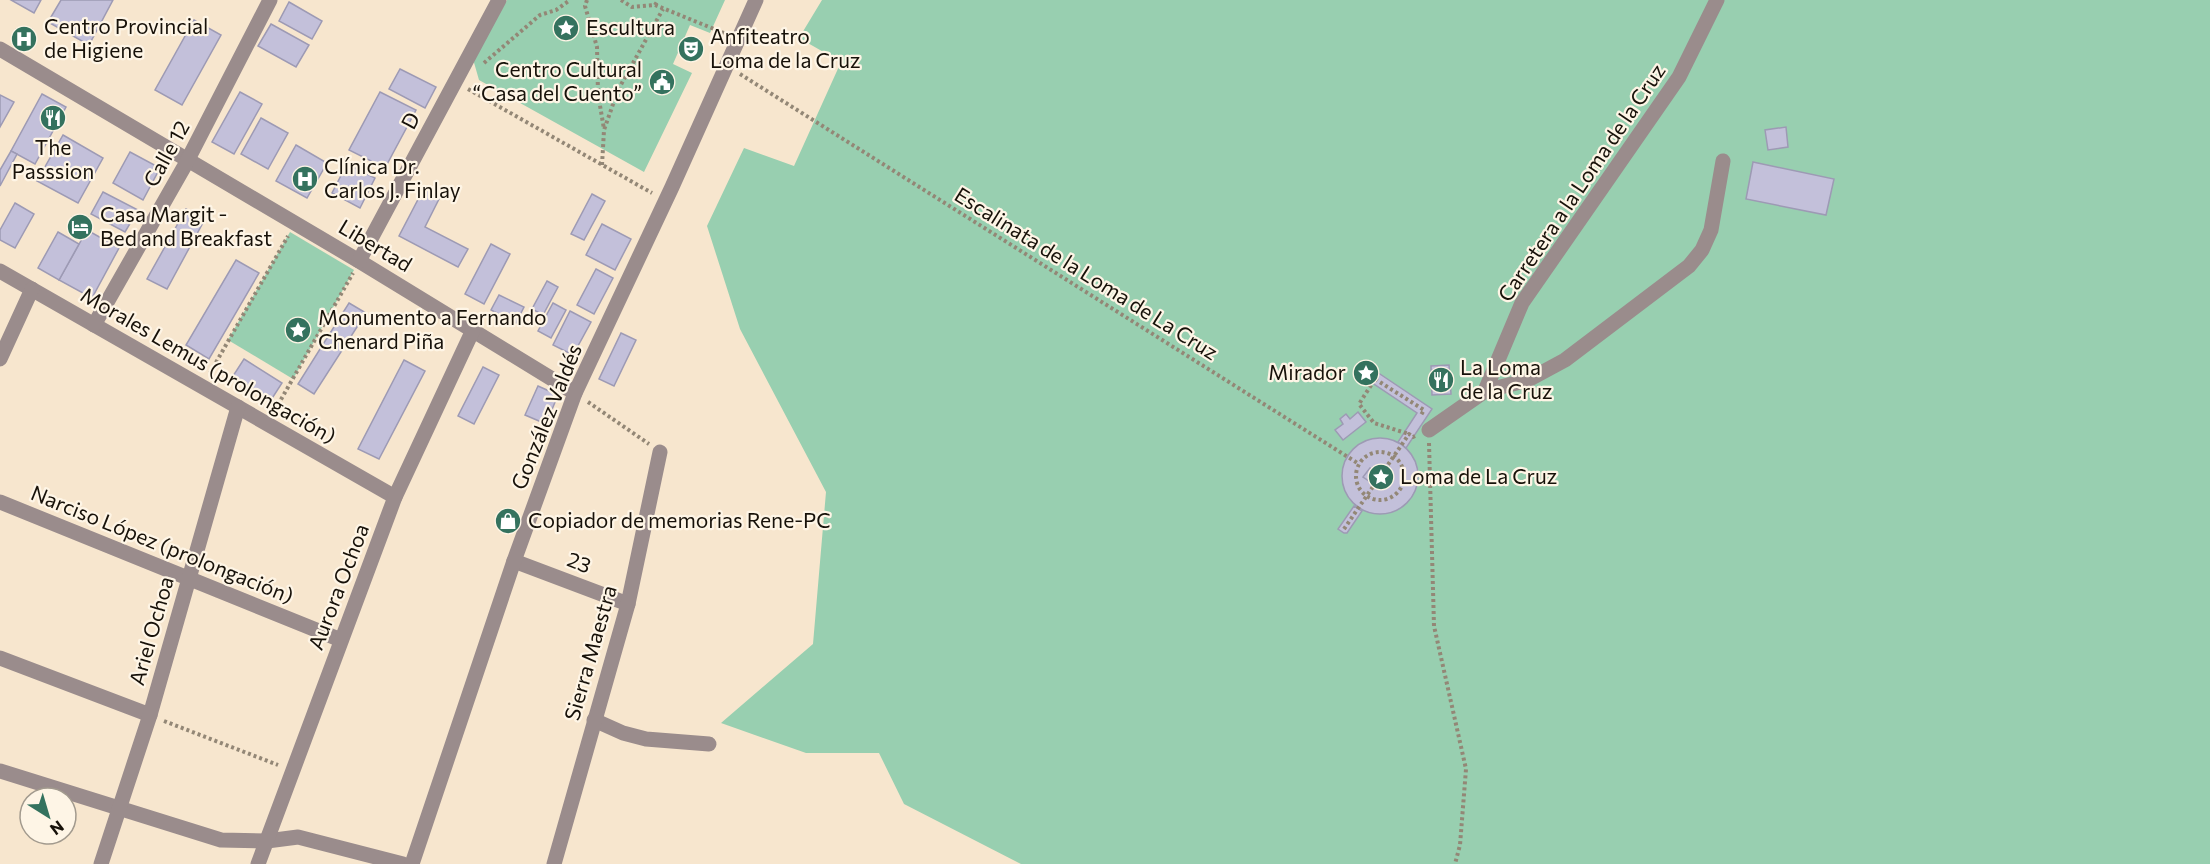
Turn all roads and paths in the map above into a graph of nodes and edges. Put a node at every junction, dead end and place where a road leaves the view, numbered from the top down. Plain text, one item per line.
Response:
1 (270, 0) edge
2 (499, 0) edge
3 (570, 0) edge
4 (587, 0) edge
5 (621, 0) edge
6 (658, 0) edge
7 (756, 0) edge
8 (1717, 0) edge
9 (655, 5) junction
10 (663, 9) junction
11 (708, 26) dead end
12 (0, 49) edge
13 (480, 65) dead end
14 (726, 65) junction
15 (455, 82) junction
16 (604, 130) junction
17 (188, 159) junction
18 (1724, 161) dead end
19 (602, 165) junction
20 (666, 200) junction
21 (295, 223) junction
22 (360, 261) junction
23 (0, 271) edge
24 (32, 289) junction
25 (94, 325) junction
26 (473, 330) junction
27 (0, 359) edge
28 (1366, 373) dead end
29 (1375, 379) junction
30 (202, 386) junction
31 (1485, 391) junction
32 (575, 393) junction
33 (238, 407) junction
34 (267, 424) junction
35 (1424, 424) junction
36 (1414, 426) dead end
37 (1408, 434) junction
38 (660, 452) joint
39 (1393, 456) junction
40 (1359, 464) junction
41 (1366, 496) junction
42 (395, 497) junction
43 (0, 502) edge
44 (1344, 529) dead end
45 (514, 561) junction
46 (188, 580) junction
47 (628, 604) junction
48 (341, 640) junction
49 (0, 658) edge
50 (150, 716) junction
51 (594, 720) junction
52 (708, 744) dead end
53 (0, 771) edge
54 (293, 771) junction
55 (121, 809) junction
56 (267, 841) junction
57 (101, 864) edge
58 (258, 864) edge
59 (403, 864) edge
60 (412, 864) edge
61 (554, 864) edge
62 (1455, 864) edge

1 - 17 street, Calle 12
2 - 15 street, D
3 - 13 path
4 - 16 path
5 - 9 path
6 - 9 path
7 - 14 street, González Valdés
8 - 31 street, Carretera a la Loma de la Cruz
9 - 10 path
10 - 11 path
10 - 16 path
12 - 17 street, Libertad
14 - 20 street, González Valdés
14 - 40 path, Escalinata de la Loma de La Cruz
15 - 19 path
15 - 22 street, D
16 - 19 path
17 - 21 street, Libertad
17 - 25 street, Calle 12
18 - 31 street
19 - 20 path
20 - 32 street, González Valdés
21 - 22 street, Libertad
21 - 30 path
22 - 26 street, Libertad
22 - 34 path
23 - 24 street, Morales Lemus (prolongación)
24 - 25 street, Morales Lemus (prolongación)
24 - 27 street
25 - 30 street, Morales Lemus (prolongación)
26 - 32 street, Libertad
26 - 42 street, Aurora Ochoa
28 - 29 path
29 - 35 path
29 - 37 path
30 - 33 street, Morales Lemus (prolongación)
31 - 35 street
32 - 38 path
32 - 45 street, González Valdés
33 - 34 street, Morales Lemus (prolongación)
33 - 46 street, Ariel Ochoa
34 - 42 street, Morales Lemus (prolongación)
35 - 62 path
36 - 37 path
37 - 39 path
38 - 47 street, Sierra Maestra
39 - 40 path
39 - 41 path
39 - 41 path
40 - 41 path
41 - 44 path
42 - 48 street, Aurora Ochoa
43 - 46 street, Narciso López (prolongación)
45 - 47 street, 23
45 - 60 street, González Valdés
46 - 48 street, Narciso López (prolongación)
46 - 50 street, Ariel Ochoa
47 - 51 street, Sierra Maestra
48 - 54 street, Aurora Ochoa
49 - 50 street
50 - 54 path
50 - 55 street, Ariel Ochoa
51 - 52 street
51 - 61 street, Sierra Maestra
53 - 55 street
54 - 56 street, Aurora Ochoa
55 - 56 street
55 - 57 street, Ariel Ochoa
56 - 58 street, Aurora Ochoa
56 - 59 street

